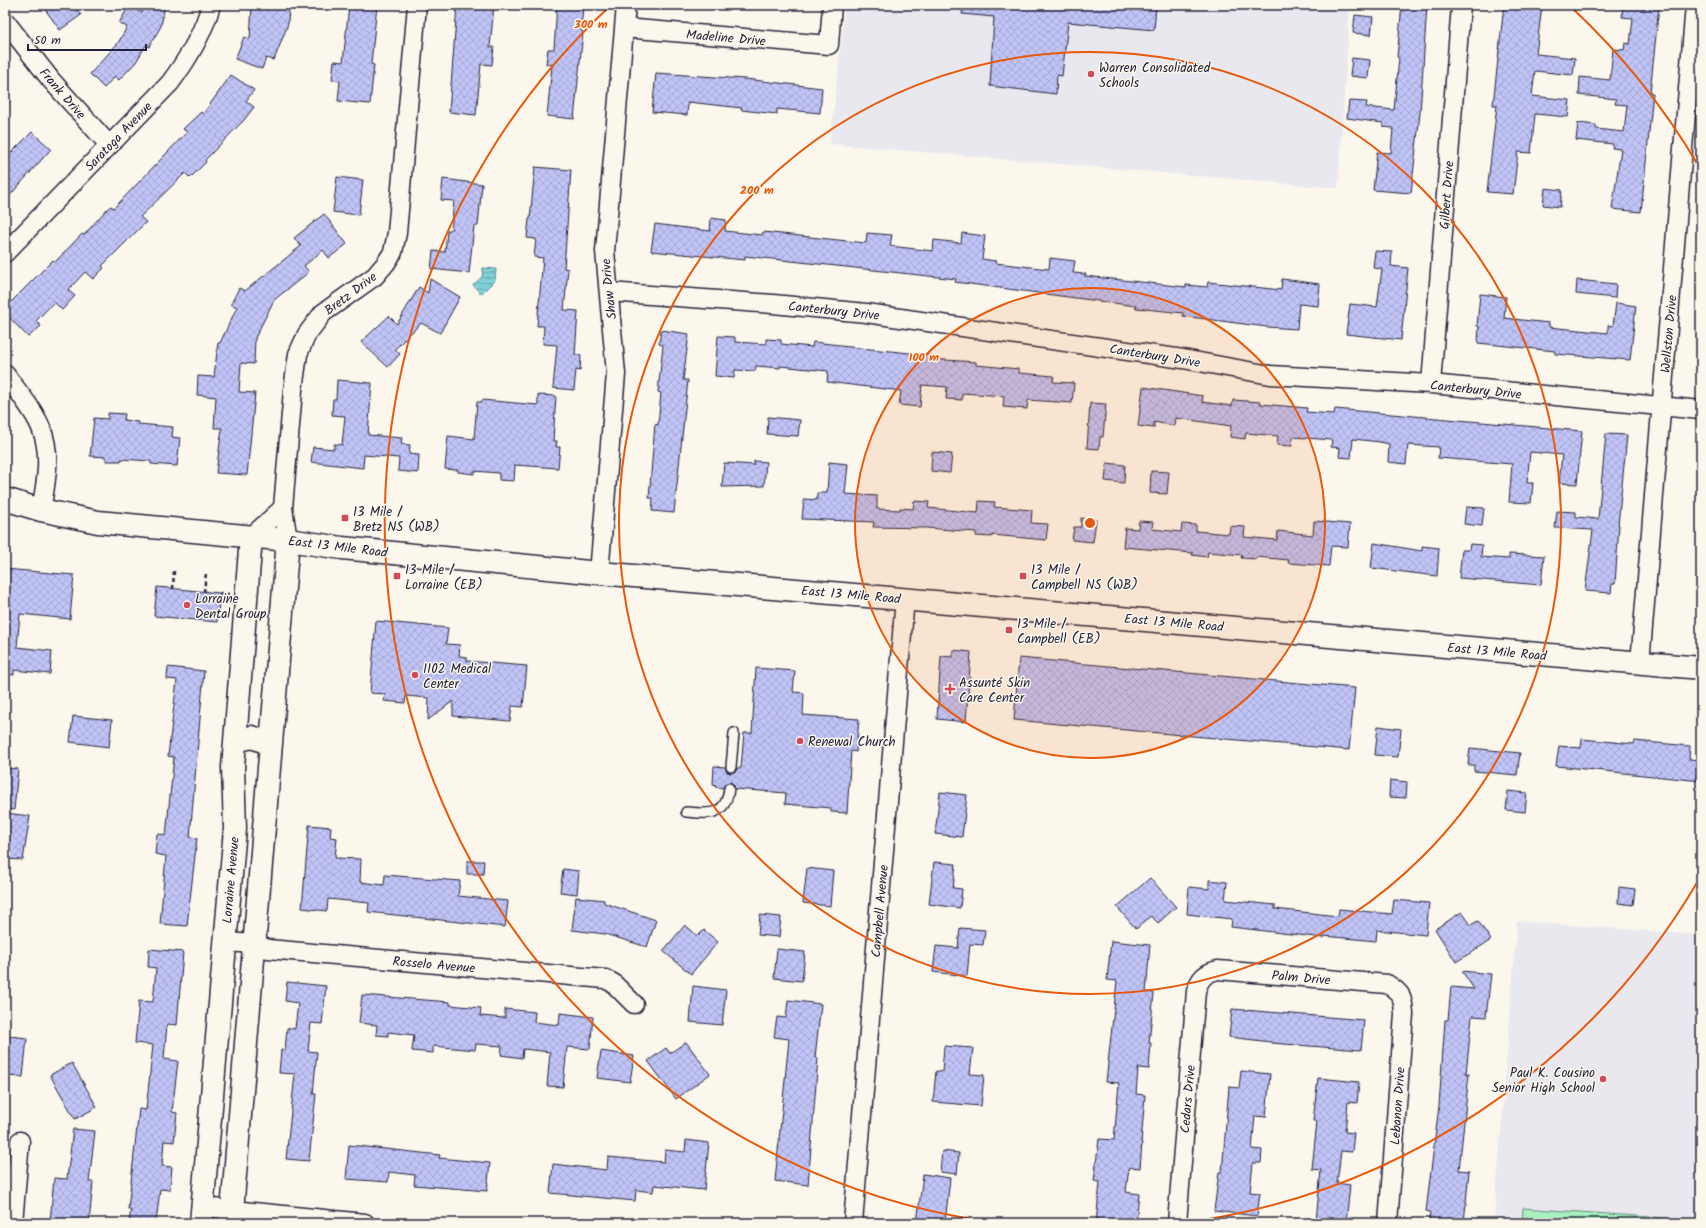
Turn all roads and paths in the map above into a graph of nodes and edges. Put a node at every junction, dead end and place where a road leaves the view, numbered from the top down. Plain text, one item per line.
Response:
1 (211, 5) edge
2 (417, 5) edge
3 (626, 5) edge
4 (832, 5) edge
5 (1461, 5) edge
6 (1695, 5) edge
7 (5, 21) edge
8 (624, 28) junction
9 (109, 145) junction
10 (5, 253) edge
11 (609, 292) junction
12 (5, 374) edge
13 (1431, 384) junction
14 (1662, 406) junction
15 (1701, 410) edge
16 (5, 499) edge
17 (283, 508) junction
18 (41, 510) junction
19 (251, 537) junction
20 (288, 540) junction
21 (174, 570) dead end
22 (206, 573) dead end
23 (599, 573) junction
24 (173, 589) dead end
25 (204, 592) dead end
26 (905, 598) junction
27 (1640, 663) junction
28 (1701, 668) edge
29 (734, 733) dead end
30 (234, 741) junction
31 (271, 744) junction
32 (731, 767) dead end
33 (729, 788) dead end
34 (686, 812) dead end
35 (225, 942) junction
36 (255, 944) junction
37 (1203, 976) joint
38 (1399, 991) joint
39 (634, 1004) dead end
40 (20, 1141) dead end
41 (202, 1215) edge
42 (232, 1217) edge
43 (13, 1223) edge
44 (365, 1223) edge
45 (853, 1223) edge
46 (1177, 1223) edge
47 (1388, 1223) edge

1 - 9 street, Saratoga Avenue
2 - 17 street, Bretz Drive
3 - 8 street, Shaw Drive
4 - 8 street, Madeline Drive
5 - 13 street, Gilbert Drive
6 - 14 street, Wellston Drive
7 - 9 street, Frank Drive
8 - 11 street, Shaw Drive
9 - 10 street, Saratoga Avenue
11 - 13 street, Canterbury Drive
11 - 23 street, Shaw Drive
12 - 18 street
13 - 14 street, Canterbury Drive
14 - 15 street, Canterbury Drive
14 - 27 street, Wellston Drive
16 - 18 main road, East 13 Mile Road
17 - 19 street
17 - 20 street, Bretz Drive
18 - 19 main road, East 13 Mile Road
19 - 20 main road, East 13 Mile Road
19 - 30 main road, Lorraine Avenue
20 - 23 main road, East 13 Mile Road
20 - 31 main road
21 - 24 path
22 - 25 path
23 - 26 main road, East 13 Mile Road
26 - 27 main road, East 13 Mile Road
26 - 45 street, Campbell Avenue
27 - 28 main road, East 13 Mile Road
29 - 32 lane
30 - 31 main road
30 - 35 main road, Lorraine Avenue
31 - 36 main road
33 - 34 lane
35 - 36 street, Rosselo Avenue
35 - 41 main road, Lorraine Avenue
36 - 39 street, Rosselo Avenue
36 - 42 main road
37 - 38 street, Palm Drive
37 - 46 street, Cedars Drive
38 - 47 street, Lebanon Drive
40 - 43 street
41 - 42 street
42 - 44 street

